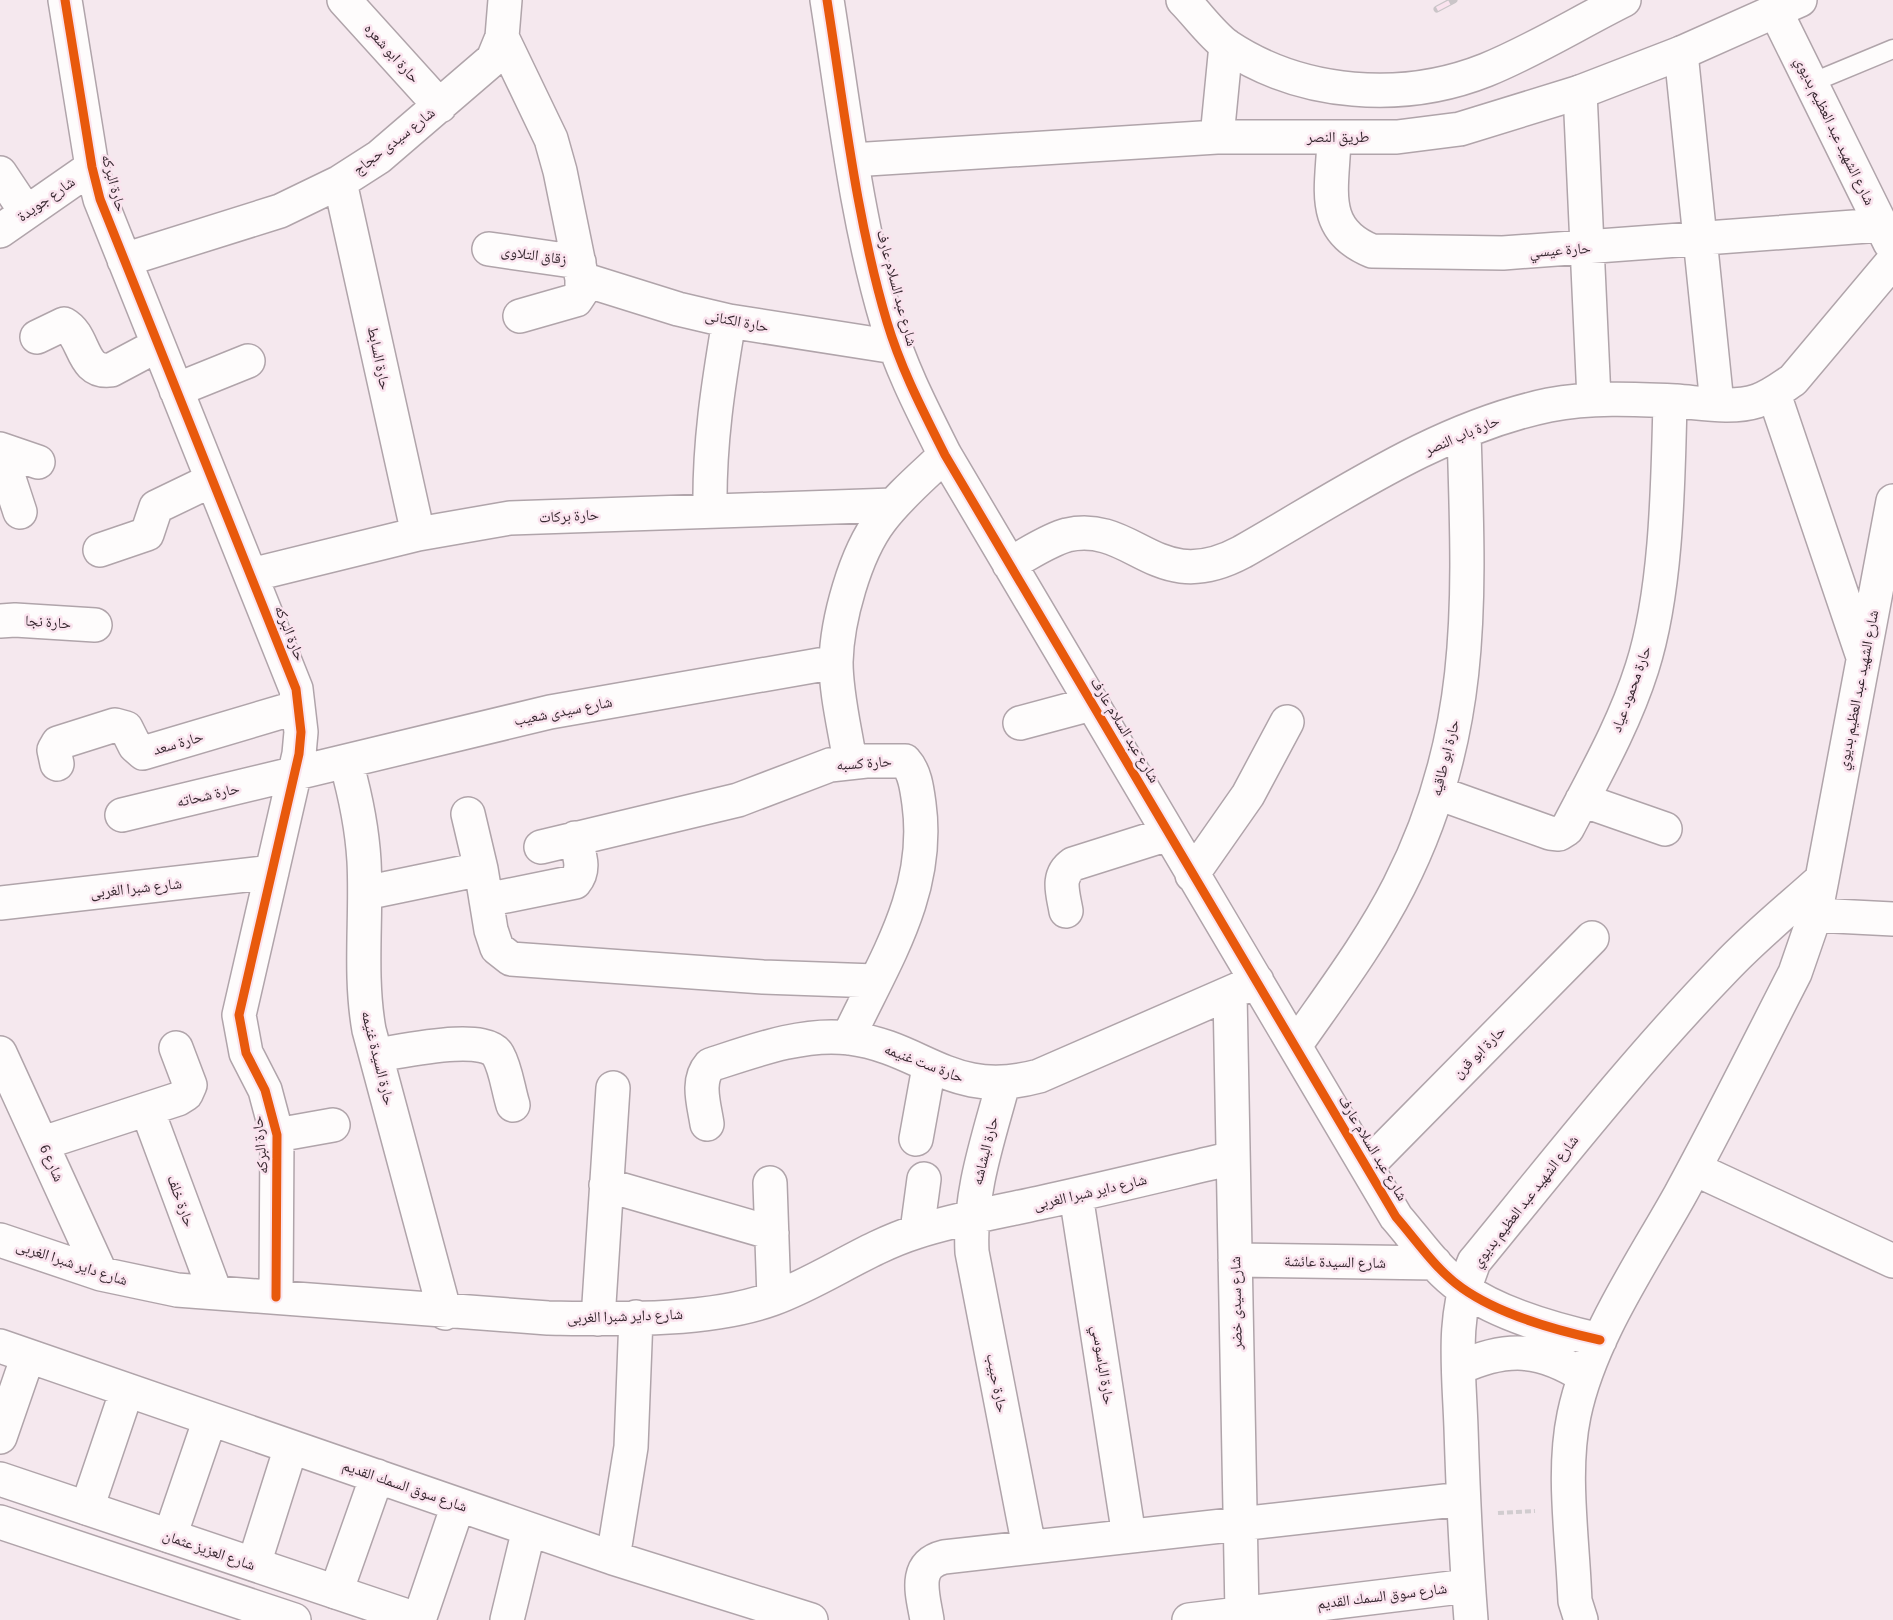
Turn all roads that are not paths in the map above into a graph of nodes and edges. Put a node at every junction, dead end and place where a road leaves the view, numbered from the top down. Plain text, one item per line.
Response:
1 (65, 0) edge
2 (344, 0) edge
3 (505, 0) edge
4 (827, 0) edge
5 (1183, 0) edge
6 (1624, 0) edge
7 (1788, 6) edge
8 (502, 37) junction
9 (1226, 45) junction
10 (1893, 49) edge
11 (1681, 53) junction
12 (1811, 83) junction
13 (1580, 92) junction
14 (440, 106) junction
15 (1217, 137) junction
16 (1334, 138) junction
17 (852, 160) junction
18 (92, 166) junction
19 (0, 174) edge
20 (340, 182) junction
21 (26, 212) junction
22 (0, 231) edge
23 (1887, 238) edge
24 (1700, 240) junction
25 (1587, 248) junction
26 (489, 249) dead end
27 (124, 260) junction
28 (1893, 261) edge
29 (580, 270) junction
30 (519, 316) dead end
31 (729, 321) junction
32 (37, 337) dead end
33 (158, 345) junction
34 (895, 347) junction
35 (248, 361) dead end
36 (176, 390) junction
37 (1774, 394) junction
38 (1594, 399) junction
39 (1670, 401) junction
40 (1717, 404) junction
41 (1464, 433) junction
42 (0, 450) edge
43 (945, 455) junction
44 (38, 462) dead end
45 (212, 480) junction
46 (1893, 501) edge
47 (893, 505) junction
48 (710, 510) junction
49 (20, 512) dead end
50 (418, 534) junction
51 (100, 550) dead end
52 (1010, 564) junction
53 (251, 575) junction
54 (0, 621) edge
55 (95, 625) dead end
56 (1874, 649) edge
57 (836, 662) junction
58 (1092, 704) junction
59 (298, 707) junction
60 (1287, 722) dead end
61 (1020, 723) dead end
62 (346, 762) junction
63 (850, 762) junction
64 (57, 764) dead end
65 (293, 775) junction
66 (1438, 793) junction
67 (1582, 800) junction
68 (468, 814) dead end
69 (122, 815) dead end
70 (1665, 829) dead end
71 (1168, 834) junction
72 (575, 838) junction
73 (541, 847) dead end
74 (272, 872) junction
75 (1192, 875) junction
76 (1822, 879) junction
77 (483, 884) junction
78 (365, 893) junction
79 (0, 903) edge
80 (1066, 911) dead end
81 (1815, 915) junction
82 (1893, 919) edge
83 (1592, 938) dead end
84 (875, 981) junction
85 (1243, 987) junction
86 (848, 1038) junction
87 (1295, 1046) junction
88 (176, 1048) dead end
89 (0, 1053) edge
90 (376, 1055) junction
91 (929, 1067) junction
92 (7, 1083) edge
93 (1003, 1084) junction
94 (613, 1088) dead end
95 (513, 1105) dead end
96 (147, 1109) junction
97 (707, 1124) dead end
98 (333, 1125) dead end
99 (277, 1135) junction
100 (916, 1139) dead end
101 (43, 1143) junction
102 (1233, 1158) junction
103 (1366, 1166) junction
104 (1695, 1169) junction
105 (924, 1179) dead end
106 (770, 1183) dead end
107 (606, 1185) junction
108 (1076, 1195) junction
109 (970, 1218) junction
110 (917, 1231) junction
111 (772, 1233) junction
112 (0, 1240) edge
113 (1235, 1260) junction
114 (1893, 1261) edge
115 (1435, 1263) junction
116 (101, 1274) junction
117 (1463, 1288) junction
118 (215, 1292) junction
119 (276, 1297) junction
120 (774, 1299) junction
121 (445, 1312) junction
122 (636, 1317) junction
123 (598, 1319) junction
124 (1600, 1340) junction
125 (14, 1351) edge
126 (1459, 1368) junction
127 (1584, 1376) junction
128 (127, 1390) junction
129 (210, 1419) junction
130 (0, 1437) edge
131 (291, 1447) junction
132 (377, 1476) junction
133 (0, 1479) edge
134 (458, 1505) junction
135 (1463, 1507) junction
136 (87, 1508) junction
137 (0, 1522) edge
138 (1240, 1523) junction
139 (529, 1529) junction
140 (170, 1536) junction
141 (1129, 1536) junction
142 (1029, 1547) junction
143 (613, 1558) junction
144 (254, 1564) junction
145 (1468, 1586) junction
146 (336, 1592) junction
147 (1242, 1613) junction
148 (294, 1620) edge
149 (419, 1620) edge
150 (507, 1620) edge
151 (811, 1620) edge
152 (927, 1620) edge
153 (1189, 1620) edge
154 (1472, 1620) edge
155 (1581, 1620) edge

1 - 18 street, حارة البركه
2 - 14 street, حارة ابو شعره
3 - 8 street, شارع سيدى حجاج
4 - 17 street, شارع عبد السلام عارف
5 - 9 street
6 - 9 street
7 - 11 street, طريق النصر
7 - 12 street, شارع الشهيد عبد العظيم بديوي
8 - 14 street, شارع سيدى حجاج
8 - 29 street
9 - 15 street
10 - 12 lane
11 - 13 street, طريق النصر
11 - 24 street
12 - 23 street, شارع الشهيد عبد العظيم بديوي
13 - 16 street, طريق النصر
13 - 25 street
14 - 20 street, شارع سيدى حجاج
15 - 16 street, طريق النصر
15 - 17 street, طريق النصر
16 - 25 street, حارة عيسي
17 - 34 street, شارع عبد السلام عارف
18 - 21 street, شارع جويدة
18 - 27 street, حارة البركه
19 - 21 street
20 - 27 street, شارع سيدى حجاج
20 - 50 street, حارة السابط
21 - 22 street, شارع جويدة
23 - 24 street, حارة عيسي
24 - 25 street, حارة عيسي
24 - 40 street
25 - 38 street
26 - 29 street, زقاق التلاوى
27 - 33 street, حارة البركه
28 - 37 street, حارة باب النصر
29 - 30 street
29 - 31 street, حارة الكنانى
31 - 34 street, حارة الكنانى
31 - 48 street
32 - 33 street
33 - 36 street, حارة البركه
34 - 43 street, شارع عبد السلام عارف
35 - 36 street
36 - 45 street, حارة البركه
37 - 40 street, حارة باب النصر
37 - 56 street
38 - 39 street, حارة باب النصر
38 - 41 street, حارة باب النصر
39 - 40 street, حارة باب النصر
39 - 67 street, حارة محمود عياد
41 - 52 street, حارة باب النصر
41 - 66 street, حارة ابو طاقيه
42 - 44 street
42 - 49 street
43 - 47 street
43 - 52 street, شارع عبد السلام عارف
45 - 51 street
45 - 53 street, حارة البركه
46 - 56 street, شارع الشهيد عبد العظيم بديوي
47 - 48 street, حارة بركات
47 - 57 street
48 - 50 street, حارة بركات
50 - 53 street, حارة بركات
52 - 58 street, شارع عبد السلام عارف
53 - 59 street, حارة البركه
54 - 55 street, حارة نجا
56 - 76 street, شارع الشهيد عبد العظيم بديوي
57 - 62 street, شارع سيدى شعيب
57 - 63 street
58 - 61 street
58 - 71 street, شارع عبد السلام عارف
59 - 64 street, حارة سعد
59 - 65 street, حارة البركه
60 - 75 street
62 - 65 street, شارع سيدى شعيب
62 - 78 street, حارة السيدة غنيمه
63 - 72 street, حارة كسبه
63 - 84 street, حارة كسبه
65 - 69 street, حارة شحاته
65 - 74 street, حارة البركه
66 - 67 street, حارة محمود عياد
66 - 87 street, حارة ابو طاقيه
67 - 70 street
68 - 77 street
71 - 75 street, شارع عبد السلام عارف
71 - 80 street
72 - 73 street, حارة كسبه
72 - 77 street
74 - 79 street, شارع شبرا الغربى
74 - 99 street, حارة البركه
75 - 85 street, شارع عبد السلام عارف
76 - 81 street, شارع الشهيد عبد العظيم بديوي
76 - 117 street, شارع الشهيد عبد العظيم بديوي
77 - 78 street
77 - 84 street
78 - 90 street, حارة السيدة غنيمه
81 - 82 street
81 - 104 street, شارع الشهيد عبد العظيم بديوي
83 - 103 street, حارة ابو قرن
84 - 86 street, حارة كسبه
85 - 87 street, شارع عبد السلام عارف
85 - 93 street, حارة ست غنيمه
85 - 102 street, شارع سيدى خضر
86 - 91 street, حارة ست غنيمه
86 - 97 street, حارة ست غنيمه
87 - 103 street, شارع عبد السلام عارف
88 - 96 street
89 - 92 street, شارع 6
90 - 95 street
90 - 121 street, حارة السيدة غنيمه
91 - 93 street, حارة ست غنيمه
91 - 100 street
92 - 101 street, شارع 6
93 - 109 street, حارة البشاشه
94 - 107 street
96 - 101 street
96 - 118 street, حارة خلف
98 - 99 street
99 - 119 street, حارة البركه
101 - 116 street, شارع 6
102 - 108 street, شارع داير شبرا الغربى
102 - 113 street, شارع سيدى خضر
103 - 115 street, شارع عبد السلام عارف
104 - 114 street
104 - 124 street, شارع الشهيد عبد العظيم بديوي
105 - 110 street
106 - 111 street
107 - 111 street
107 - 123 street
108 - 109 street, شارع داير شبرا الغربى
108 - 141 street, حارة الباسوسي
109 - 110 street, شارع داير شبرا الغربى
109 - 142 street, حارة حبيب
110 - 120 street, شارع داير شبرا الغربى
111 - 120 street
112 - 116 street, شارع داير شبرا الغربى
113 - 115 street, شارع السيدة عائشة
113 - 138 street, شارع سيدى خضر
115 - 117 street, شارع عبد السلام عارف
116 - 118 street, شارع داير شبرا الغربى
117 - 124 street, شارع عبد السلام عارف
117 - 126 street, شارع الشهيد عبد العظيم بديوي
118 - 119 street, شارع داير شبرا الغربى
119 - 121 street, شارع داير شبرا الغربى
120 - 122 street, شارع داير شبرا الغربى
121 - 123 street, شارع داير شبرا الغربى
122 - 123 street, شارع داير شبرا الغربى
122 - 143 street
124 - 127 street, شارع الشهيد عبد العظيم بديوي
125 - 128 street, شارع سوق السمك القديم
125 - 130 street
126 - 127 street
126 - 135 street, شارع الشهيد عبد العظيم بديوي
127 - 155 street, شارع الشهيد عبد العظيم بديوي
128 - 129 street, شارع سوق السمك القديم
128 - 136 street
129 - 131 street, شارع سوق السمك القديم
129 - 140 street
131 - 132 street, شارع سوق السمك القديم
131 - 144 street
132 - 134 street, شارع سوق السمك القديم
132 - 146 street
133 - 136 street, شارع العزيز عثمان
134 - 139 street, شارع سوق السمك القديم
134 - 149 street
135 - 138 street
135 - 145 street, شارع الشهيد عبد العظيم بديوي
136 - 140 street, شارع العزيز عثمان
137 - 148 street
138 - 141 street
138 - 147 street, شارع سيدى خضر
139 - 143 street, شارع سوق السمك القديم
139 - 150 street
140 - 144 street, شارع العزيز عثمان
141 - 142 street
142 - 152 street
143 - 151 street, شارع سوق السمك القديم
144 - 146 street, شارع العزيز عثمان
145 - 147 street, شارع سوق السمك القديم
145 - 154 street, شارع الشهيد عبد العظيم بديوي
146 - 149 street, شارع العزيز عثمان
147 - 153 street, شارع سوق السمك القديم

